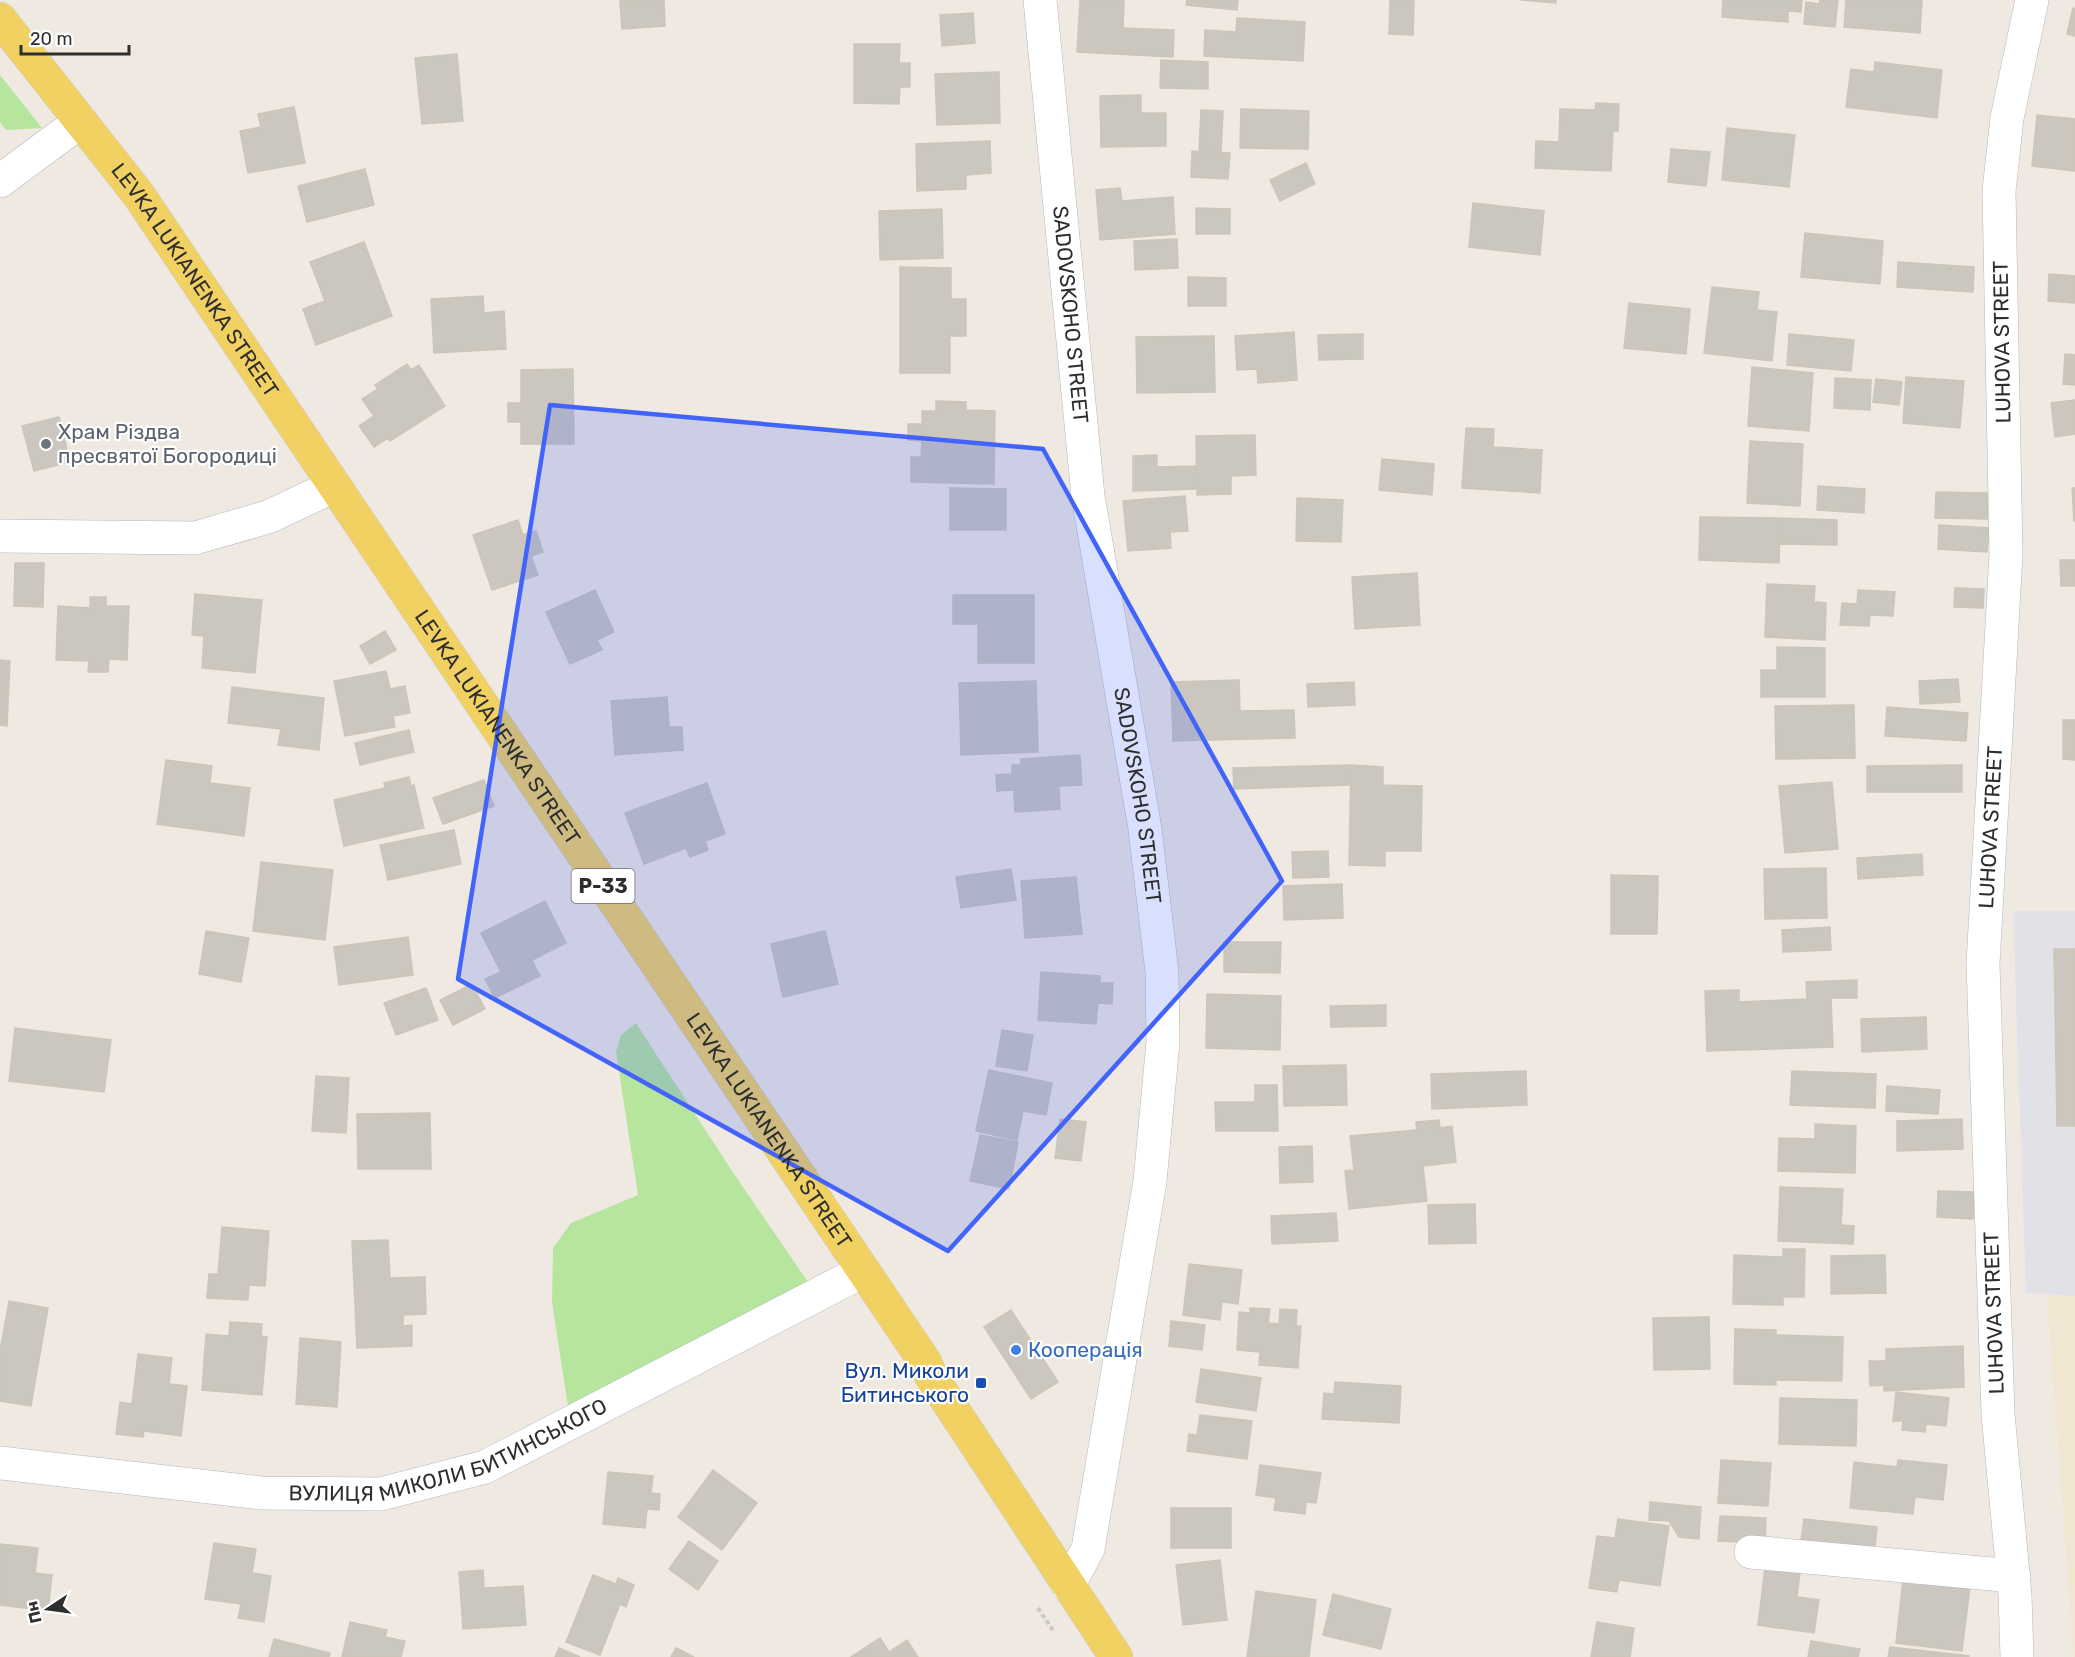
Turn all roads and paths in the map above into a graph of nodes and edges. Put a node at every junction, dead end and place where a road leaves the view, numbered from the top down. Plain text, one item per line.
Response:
1 (1040, 0) edge
2 (2032, 0) edge
3 (0, 19) edge
4 (81, 121) junction
5 (4, 171) edge
6 (334, 486) junction
7 (0, 536) edge
8 (863, 1271) junction
9 (0, 1463) edge
10 (1751, 1552) dead end
11 (2014, 1576) junction
12 (1068, 1586) junction
13 (1116, 1657) edge
14 (2017, 1657) edge

1 - 12 street, SADOVSKOHO STREET
2 - 11 street, LUHOVA STREET
3 - 4 main road, LEVKA LUKIANENKA STREET / Р-33
4 - 5 street
4 - 6 main road, LEVKA LUKIANENKA STREET / Р-33
6 - 7 street
6 - 8 main road, LEVKA LUKIANENKA STREET / Р-33
8 - 9 street, ВУЛИЦЯ МИКОЛИ БИТИНСЬКОГО
8 - 12 main road, LEVKA LUKIANENKA STREET / Р-33
10 - 11 street
11 - 14 street, LUHOVA STREET
12 - 13 main road, LEVKA LUKIANENKA STREET / Р-33

